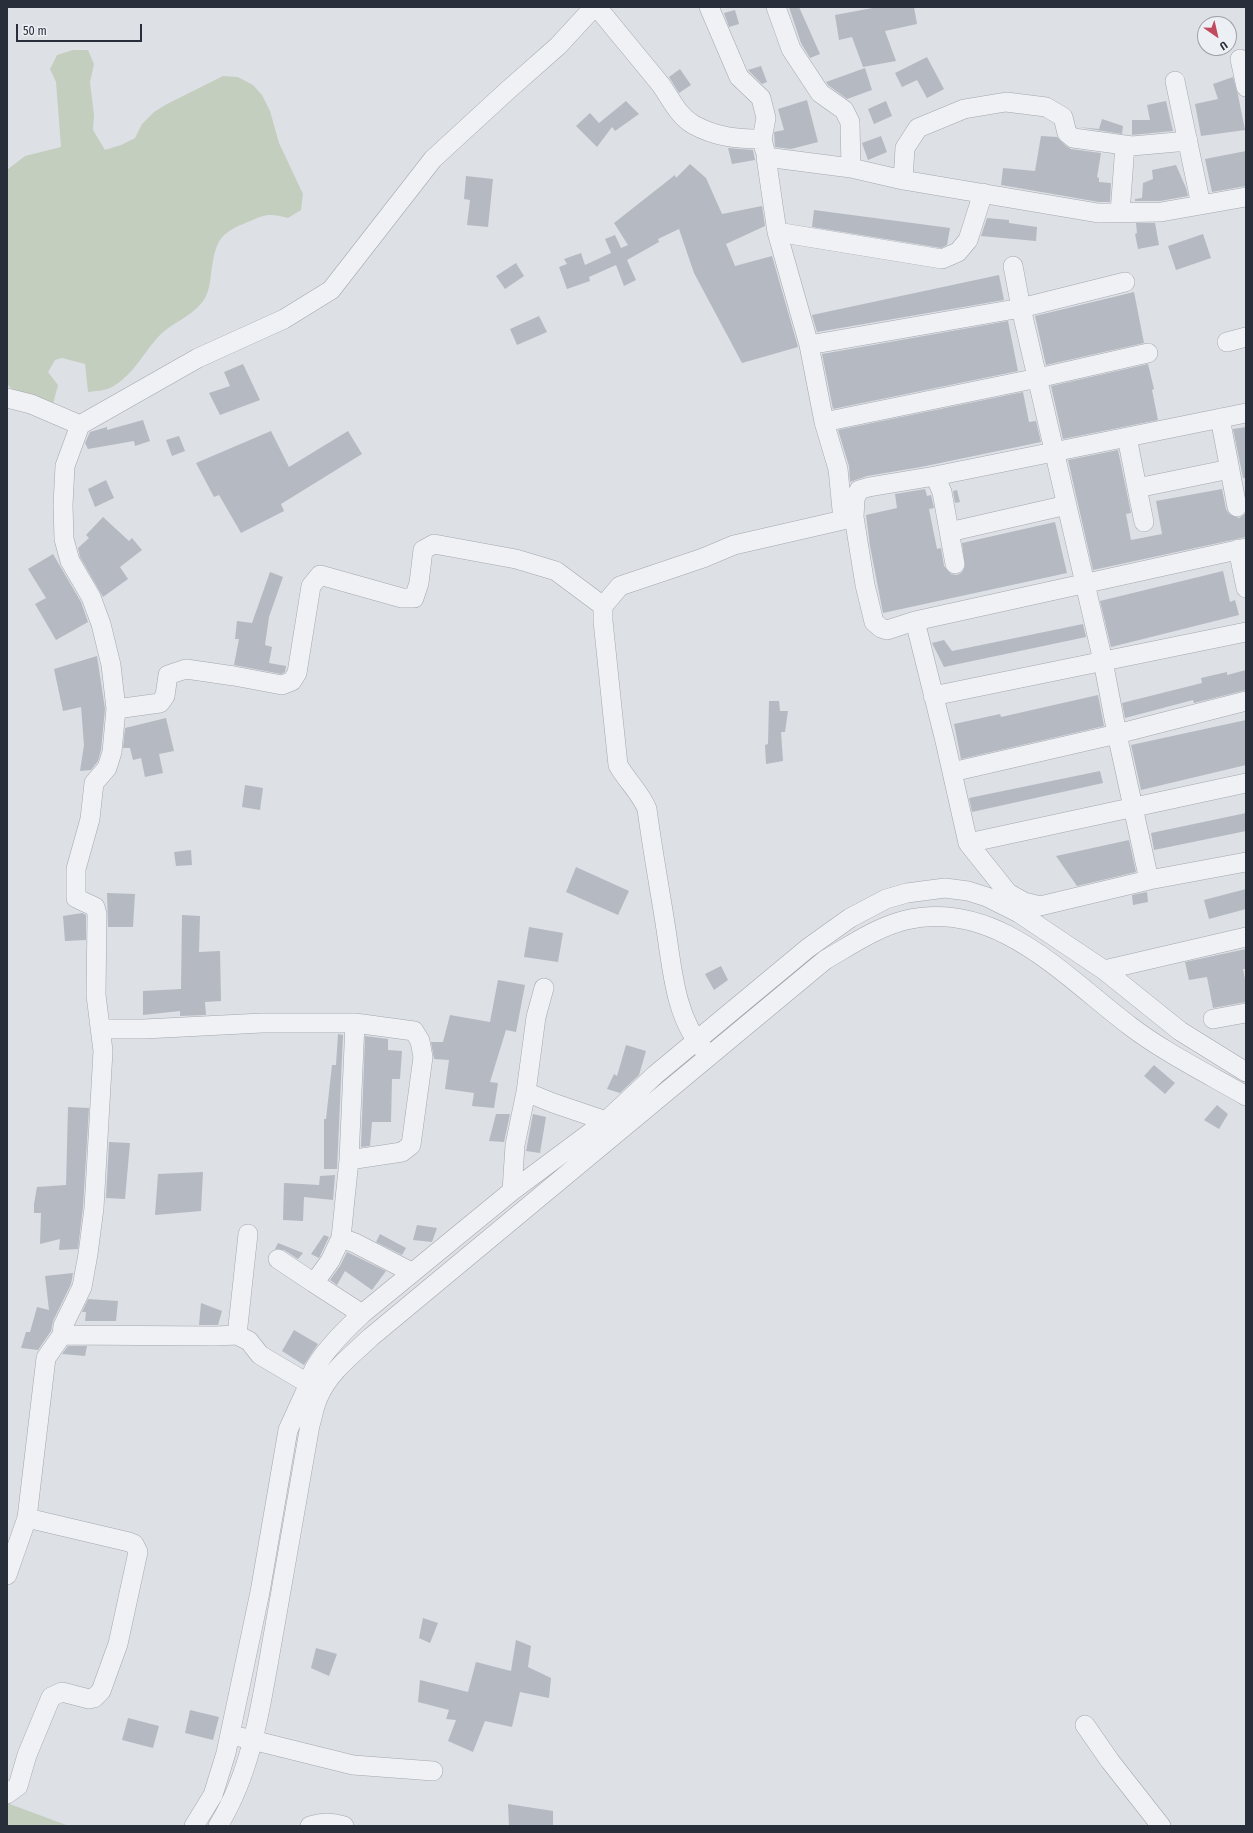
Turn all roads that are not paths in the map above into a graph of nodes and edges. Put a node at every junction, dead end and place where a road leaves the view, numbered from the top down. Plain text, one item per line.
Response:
1 (595, 7) edge
2 (709, 7) edge
3 (776, 7) edge
4 (1240, 59) dead end
5 (1175, 81) dead end
6 (1246, 87) edge
7 (1188, 141) junction
8 (1125, 145) junction
9 (764, 148) junction
10 (851, 168) junction
11 (903, 180) junction
12 (984, 193) junction
13 (1246, 197) edge
14 (1201, 205) junction
15 (1120, 212) junction
16 (777, 232) junction
17 (1014, 266) dead end
18 (1125, 282) dead end
19 (1021, 308) junction
20 (1246, 337) edge
21 (1227, 342) dead end
22 (809, 345) junction
23 (1148, 353) dead end
24 (1038, 378) junction
25 (7, 398) edge
26 (1246, 413) edge
27 (1220, 418) junction
28 (824, 422) junction
29 (80, 425) junction
30 (1127, 437) junction
31 (1056, 452) junction
32 (1230, 469) junction
33 (935, 476) junction
34 (1137, 488) junction
35 (1066, 505) junction
36 (1237, 507) dead end
37 (848, 519) junction
38 (1144, 522) dead end
39 (949, 532) junction
40 (1242, 548) edge
41 (955, 564) dead end
42 (1084, 583) junction
43 (1246, 588) edge
44 (603, 606) junction
45 (915, 621) junction
46 (1246, 632) edge
47 (1103, 661) junction
48 (933, 696) junction
49 (1246, 701) edge
50 (116, 709) junction
51 (1117, 734) junction
52 (952, 772) junction
53 (1246, 783) edge
54 (1133, 806) junction
55 (968, 843) junction
56 (1246, 862) edge
57 (1149, 880) junction
58 (1246, 937) edge
59 (1104, 970) junction
60 (544, 988) dead end
61 (1246, 1013) edge
62 (1213, 1019) dead end
63 (355, 1023) junction
64 (100, 1029) junction
65 (703, 1049) junction
66 (1246, 1072) edge
67 (526, 1092) junction
68 (1246, 1096) edge
69 (606, 1121) junction
70 (349, 1160) junction
71 (512, 1191) junction
72 (248, 1234) dead end
73 (342, 1238) junction
74 (278, 1259) dead end
75 (412, 1272) junction
76 (314, 1283) junction
77 (362, 1314) junction
78 (62, 1335) junction
79 (237, 1335) junction
80 (309, 1384) junction
81 (27, 1518) junction
82 (7, 1576) edge
83 (270, 1594) junction
84 (1085, 1725) dead end
85 (241, 1738) junction
86 (433, 1771) dead end
87 (7, 1794) edge
88 (194, 1826) edge
89 (218, 1826) edge
90 (310, 1826) edge
91 (344, 1826) edge
92 (1161, 1826) edge

1 - 9 street
1 - 29 street
2 - 9 street
3 - 10 street
4 - 6 street
5 - 7 street
7 - 8 street
7 - 14 street
8 - 11 street
8 - 15 street
9 - 10 street
9 - 16 street
10 - 11 street
11 - 12 street
12 - 15 street
12 - 16 street
13 - 14 street
14 - 15 street
16 - 22 street
17 - 19 street
18 - 19 street
19 - 22 street
19 - 24 street
20 - 21 street
22 - 28 street
23 - 24 street
24 - 28 street
24 - 31 street
25 - 29 street
26 - 27 street
27 - 30 street
27 - 32 street
28 - 37 street
29 - 50 street
30 - 31 street
30 - 34 street
31 - 33 street
31 - 35 street
32 - 34 street
32 - 36 street
33 - 37 street
33 - 39 street
34 - 38 street
35 - 39 street
35 - 42 street
37 - 44 street
37 - 45 street
39 - 41 street
40 - 42 street
40 - 43 street
42 - 45 street
42 - 47 street
44 - 50 street
44 - 65 street
45 - 48 street
46 - 47 street
47 - 48 street
47 - 51 street
48 - 52 street
49 - 51 street
50 - 64 street
51 - 52 street
51 - 54 street
52 - 55 street
53 - 54 street
54 - 55 street
54 - 57 street
55 - 57 street
56 - 57 street
58 - 59 street
59 - 65 street
59 - 66 street
60 - 67 street
61 - 62 street
63 - 64 street
63 - 70 street
63 - 70 street
64 - 78 street
65 - 68 street
65 - 69 street
65 - 83 street
67 - 69 street
67 - 71 street
69 - 71 street
70 - 73 street
71 - 75 street
72 - 79 street
73 - 75 street
73 - 76 street
74 - 76 street
75 - 77 street
76 - 77 street
77 - 80 street
78 - 79 street
78 - 81 street
79 - 80 street
80 - 83 street
81 - 82 street
81 - 87 street
83 - 85 street
84 - 92 street
85 - 86 street
85 - 88 street
85 - 89 street
90 - 91 street

